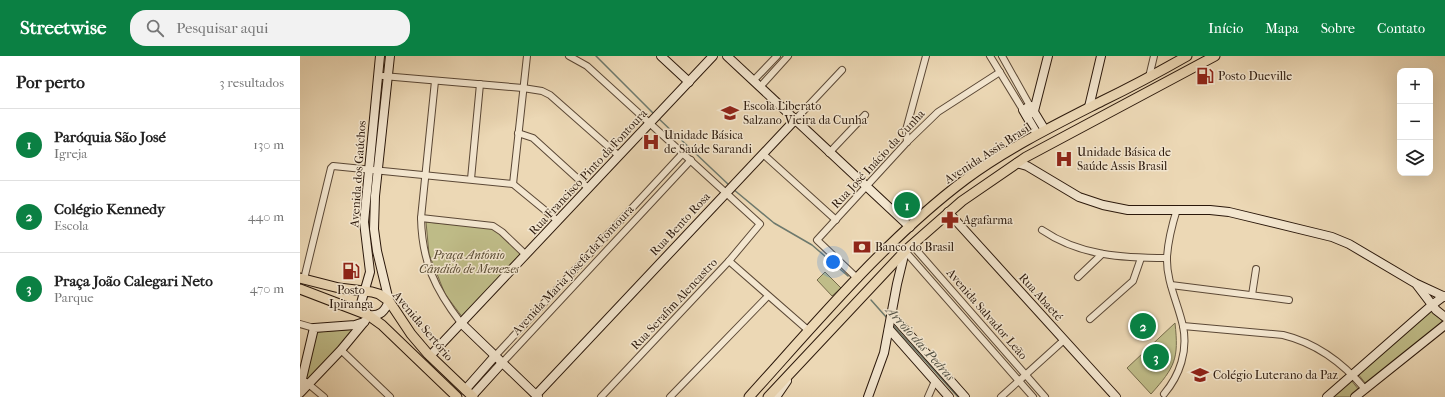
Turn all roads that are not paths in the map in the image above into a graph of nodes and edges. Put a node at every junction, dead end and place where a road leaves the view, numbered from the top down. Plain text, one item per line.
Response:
1 (380, 56) edge
2 (390, 56) edge
3 (527, 56) edge
4 (569, 56) edge
5 (661, 56) edge
6 (713, 56) edge
7 (727, 56) edge
8 (777, 56) edge
9 (788, 56) edge
10 (926, 56) edge
11 (990, 56) edge
12 (1002, 56) edge
13 (1043, 56) edge
14 (1048, 56) edge
15 (1101, 56) edge
16 (1154, 56) edge
17 (1187, 56) edge
18 (1215, 56) edge
19 (842, 70) dead end
20 (1000, 72) junction
21 (378, 76) junction
22 (388, 77) junction
23 (1149, 77) junction
24 (435, 81) junction
25 (753, 81) junction
26 (689, 82) junction
27 (480, 84) junction
28 (760, 87) junction
29 (523, 88) junction
30 (1089, 107) junction
31 (1029, 111) junction
32 (865, 115) dead end
33 (794, 121) junction
34 (652, 122) junction
35 (1077, 129) junction
36 (1041, 132) junction
37 (518, 133) junction
38 (907, 142) junction
39 (683, 153) junction
40 (829, 153) junction
41 (763, 154) junction
42 (1004, 154) junction
43 (618, 155) junction
44 (1026, 157) junction
45 (691, 160) junction
46 (1017, 163) junction
47 (369, 169) junction
48 (378, 170) junction
49 (425, 175) junction
50 (967, 178) junction
51 (471, 180) junction
52 (513, 184) junction
53 (1058, 186) junction
54 (866, 187) junction
55 (588, 188) junction
56 (726, 192) junction
57 (1177, 209) junction
58 (948, 212) junction
59 (421, 218) junction
60 (836, 220) junction
61 (558, 221) junction
62 (910, 227) junction
63 (1042, 230) dead end
64 (909, 248) junction
65 (377, 251) junction
66 (367, 253) junction
67 (1102, 254) junction
68 (526, 255) junction
69 (586, 258) junction
70 (1141, 258) junction
71 (1167, 258) junction
72 (729, 261) junction
73 (593, 265) junction
74 (1256, 269) dead end
75 (1078, 277) dead end
76 (302, 278) edge
77 (858, 279) junction
78 (1415, 283) junction
79 (1171, 285) junction
80 (300, 289) edge
81 (365, 291) junction
82 (1252, 295) junction
83 (768, 296) junction
84 (1443, 298) edge
85 (1289, 300) dead end
86 (389, 301) junction
87 (963, 304) junction
88 (1432, 305) junction
89 (957, 310) junction
90 (1443, 316) edge
91 (366, 318) junction
92 (1090, 319) dead end
93 (891, 322) junction
94 (461, 323) junction
95 (300, 324) edge
96 (1445, 325) edge
97 (1183, 326) junction
98 (314, 328) junction
99 (809, 331) junction
100 (1064, 340) junction
101 (341, 350) junction
102 (430, 356) junction
103 (495, 356) junction
104 (502, 363) junction
105 (798, 365) junction
106 (1026, 375) junction
107 (1353, 375) junction
108 (934, 381) junction
109 (1019, 381) junction
110 (301, 383) edge
111 (310, 384) junction
112 (1365, 389) junction
113 (465, 390) junction
114 (300, 393) edge
115 (1164, 394) dead end
116 (537, 396) edge
117 (324, 397) edge
118 (390, 397) edge
119 (458, 397) edge
120 (472, 397) edge
121 (601, 397) edge
122 (670, 397) edge
123 (749, 397) edge
124 (768, 397) edge
125 (776, 397) edge
126 (868, 397) edge
127 (928, 397) edge
128 (949, 397) edge
129 (965, 397) edge
130 (1001, 397) edge
131 (1033, 397) edge
132 (1046, 397) edge
133 (1116, 397) edge
134 (1327, 397) edge
135 (1356, 397) edge

1 - 21 street, Avenida dos Gaúchos
2 - 22 street, Avenida dos Gaúchos
3 - 29 street
4 - 34 street
5 - 26 street
6 - 26 street, Rua Francisco Pinto da Fontoura
7 - 25 street
8 - 25 street
9 - 28 street
10 - 38 street
11 - 20 street
12 - 31 street
13 - 31 street
14 - 31 street
15 - 30 street
16 - 23 street
17 - 23 main road, Avenida Assis Brasil
18 - 35 main road, Avenida Assis Brasil
19 - 33 street, Rua Bento Rosa
20 - 31 street
20 - 38 street, Rua José Inácio da Cunha
21 - 22 street
21 - 47 street, Avenida dos Gaúchos
22 - 24 street
22 - 48 street, Avenida dos Gaúchos
23 - 30 main road, Avenida Assis Brasil
24 - 27 street
24 - 49 street
25 - 28 street
26 - 34 street, Rua Francisco Pinto da Fontoura
27 - 29 street
27 - 51 street
28 - 33 street
29 - 37 street
29 - 43 street
30 - 35 main road
30 - 36 main road, Avenida Assis Brasil
31 - 36 street
32 - 40 street
33 - 40 street
33 - 41 street, Rua Bento Rosa
34 - 39 street
34 - 43 street, Rua Francisco Pinto da Fontoura
35 - 44 main road, Avenida Assis Brasil
36 - 42 main road, Avenida Assis Brasil
37 - 52 street
37 - 55 street
38 - 54 street, Rua José Inácio da Cunha
39 - 45 street
39 - 69 street, Avenida Maria Josefa da Fontoura
40 - 54 street
41 - 56 street, Rua Bento Rosa
41 - 60 street
42 - 44 main road
42 - 50 main road, Avenida Assis Brasil
43 - 55 street, Rua Francisco Pinto da Fontoura
44 - 46 main road, Avenida Assis Brasil
44 - 53 street
45 - 56 street
45 - 73 street, Avenida Maria Josefa da Fontoura
46 - 53 street
46 - 58 main road, Avenida Assis Brasil
47 - 48 street
47 - 66 street, Avenida dos Gaúchos
47 - 76 street
48 - 49 street
48 - 65 street, Avenida dos Gaúchos
49 - 51 street
49 - 59 street
50 - 58 main road
50 - 62 main road, Avenida Assis Brasil
51 - 52 street
52 - 61 street
53 - 57 street
54 - 60 street, Rua José Inácio da Cunha
54 - 62 street
55 - 61 street, Rua Francisco Pinto da Fontoura
56 - 72 street, Rua Serafim Alencastro
56 - 116 street, Rua Bento Rosa
57 - 71 street
57 - 78 street
58 - 64 main road, Avenida Assis Brasil
58 - 100 street, Rua Abaeté
59 - 68 street
59 - 94 street
60 - 77 street, Rua José Inácio da Cunha
61 - 68 street, Rua Francisco Pinto da Fontoura
62 - 64 main road
62 - 77 main road, Avenida Assis Brasil
63 - 67 street
64 - 87 street, Avenida Salvador Leão
64 - 89 street, Avenida Salvador Leão
64 - 93 street
64 - 105 main road, Avenida Assis Brasil
65 - 66 street
65 - 86 street, Avenida dos Gaúchos
66 - 81 street, Avenida dos Gaúchos
67 - 70 street
67 - 75 street
68 - 94 street, Rua Francisco Pinto da Fontoura
69 - 73 street
69 - 103 street, Avenida Maria Josefa da Fontoura
70 - 71 street
70 - 92 street
71 - 79 street
72 - 83 street
72 - 121 street, Rua Serafim Alencastro
73 - 104 street, Avenida Maria Josefa da Fontoura
74 - 82 street
76 - 81 main road, Avenida Sertório
77 - 99 main road, Avenida Assis Brasil
78 - 84 street
78 - 88 street
79 - 82 street
79 - 97 street
80 - 91 main road, Avenida Sertório
81 - 86 main road, Avenida Sertório
81 - 91 street, Avenida dos Gaúchos
82 - 85 street
83 - 99 street
83 - 122 street
84 - 88 street
84 - 90 street
86 - 91 street
86 - 102 main road, Avenida Sertório
87 - 89 street
87 - 106 street, Avenida Salvador Leão
88 - 90 street
88 - 107 street
89 - 109 street, Avenida Salvador Leão
91 - 98 street
91 - 101 street
91 - 119 main road, Avenida Sertório
93 - 108 street
93 - 126 street
93 - 129 street
94 - 102 street, Rua Francisco Pinto da Fontoura
94 - 103 street
95 - 98 street
96 - 112 street
97 - 107 street
97 - 115 street
98 - 110 street
99 - 123 main road, Avenida Assis Brasil
100 - 106 street
100 - 133 street, Rua Abaeté
101 - 111 street
101 - 118 street
102 - 113 main road, Avenida Sertório
103 - 104 street
103 - 113 street, Avenida Maria Josefa da Fontoura
104 - 116 street
104 - 120 street, Avenida Maria Josefa da Fontoura
105 - 124 main road, Avenida Assis Brasil
105 - 125 street, Avenida Assis Brasil
106 - 109 street
106 - 132 street, Avenida Salvador Leão
107 - 112 street
107 - 134 street
108 - 127 street
108 - 128 street
109 - 130 street
109 - 131 street, Avenida Salvador Leão
110 - 111 street
111 - 114 street
111 - 117 street
112 - 135 street
113 - 120 main road, Avenida Sertório

